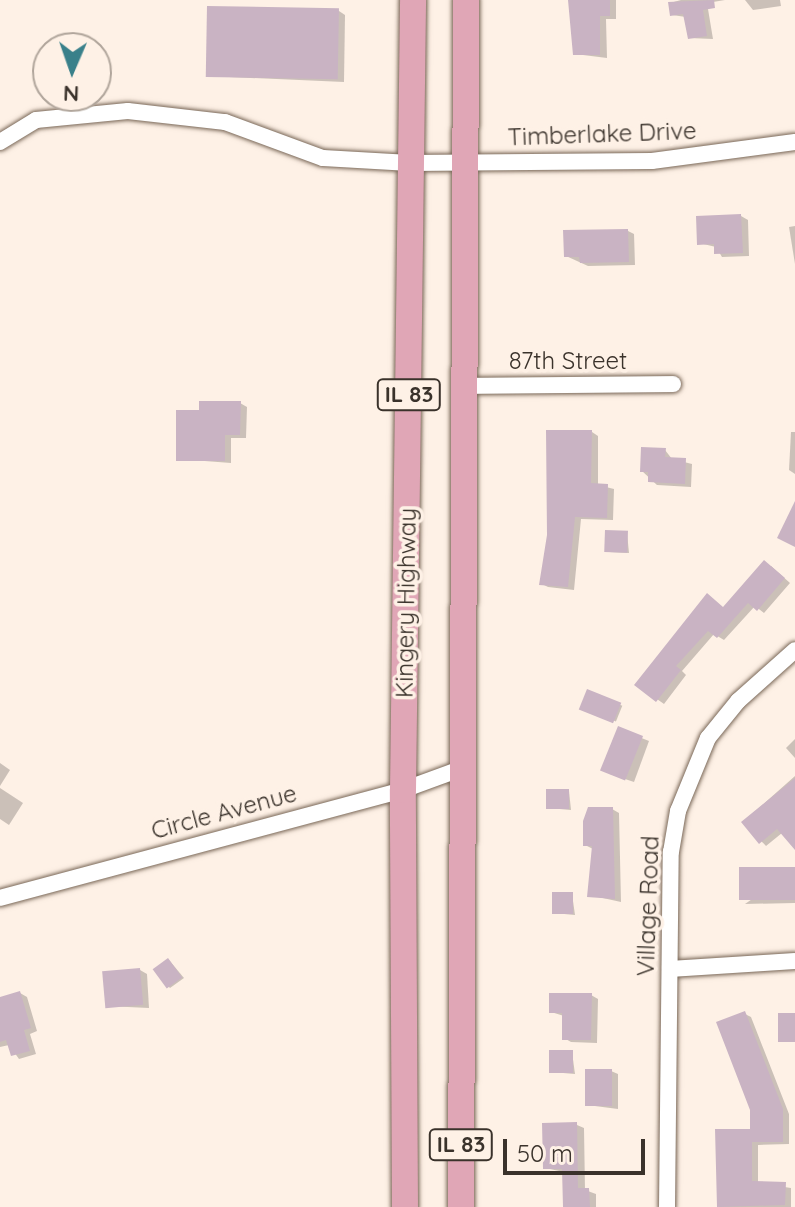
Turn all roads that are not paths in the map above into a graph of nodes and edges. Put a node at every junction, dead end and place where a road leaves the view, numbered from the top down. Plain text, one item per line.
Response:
1 (413, 0) edge
2 (466, 0) edge
3 (0, 142) edge
4 (795, 142) edge
5 (410, 163) junction
6 (463, 163) junction
7 (673, 384) dead end
8 (462, 386) junction
9 (795, 650) edge
10 (460, 769) junction
11 (403, 790) junction
12 (0, 898) edge
13 (795, 961) edge
14 (670, 969) junction
15 (405, 1207) edge
16 (461, 1207) edge
17 (667, 1207) edge

1 - 5 main road, Kingery Highway / IL 83
2 - 6 main road, IL 83
3 - 5 street, Timberlake Drive
4 - 6 street, Timberlake Drive
5 - 6 street, Timberlake Drive
5 - 11 main road, Kingery Highway / IL 83
6 - 8 main road, IL 83
7 - 8 street, 87th Street
8 - 10 main road, IL 83
9 - 14 street, Village Road
10 - 11 street, Circle Avenue
10 - 16 main road, IL 83
11 - 12 street, Circle Avenue
11 - 15 main road, Kingery Highway / IL 83
13 - 14 street
14 - 17 street, Village Road

